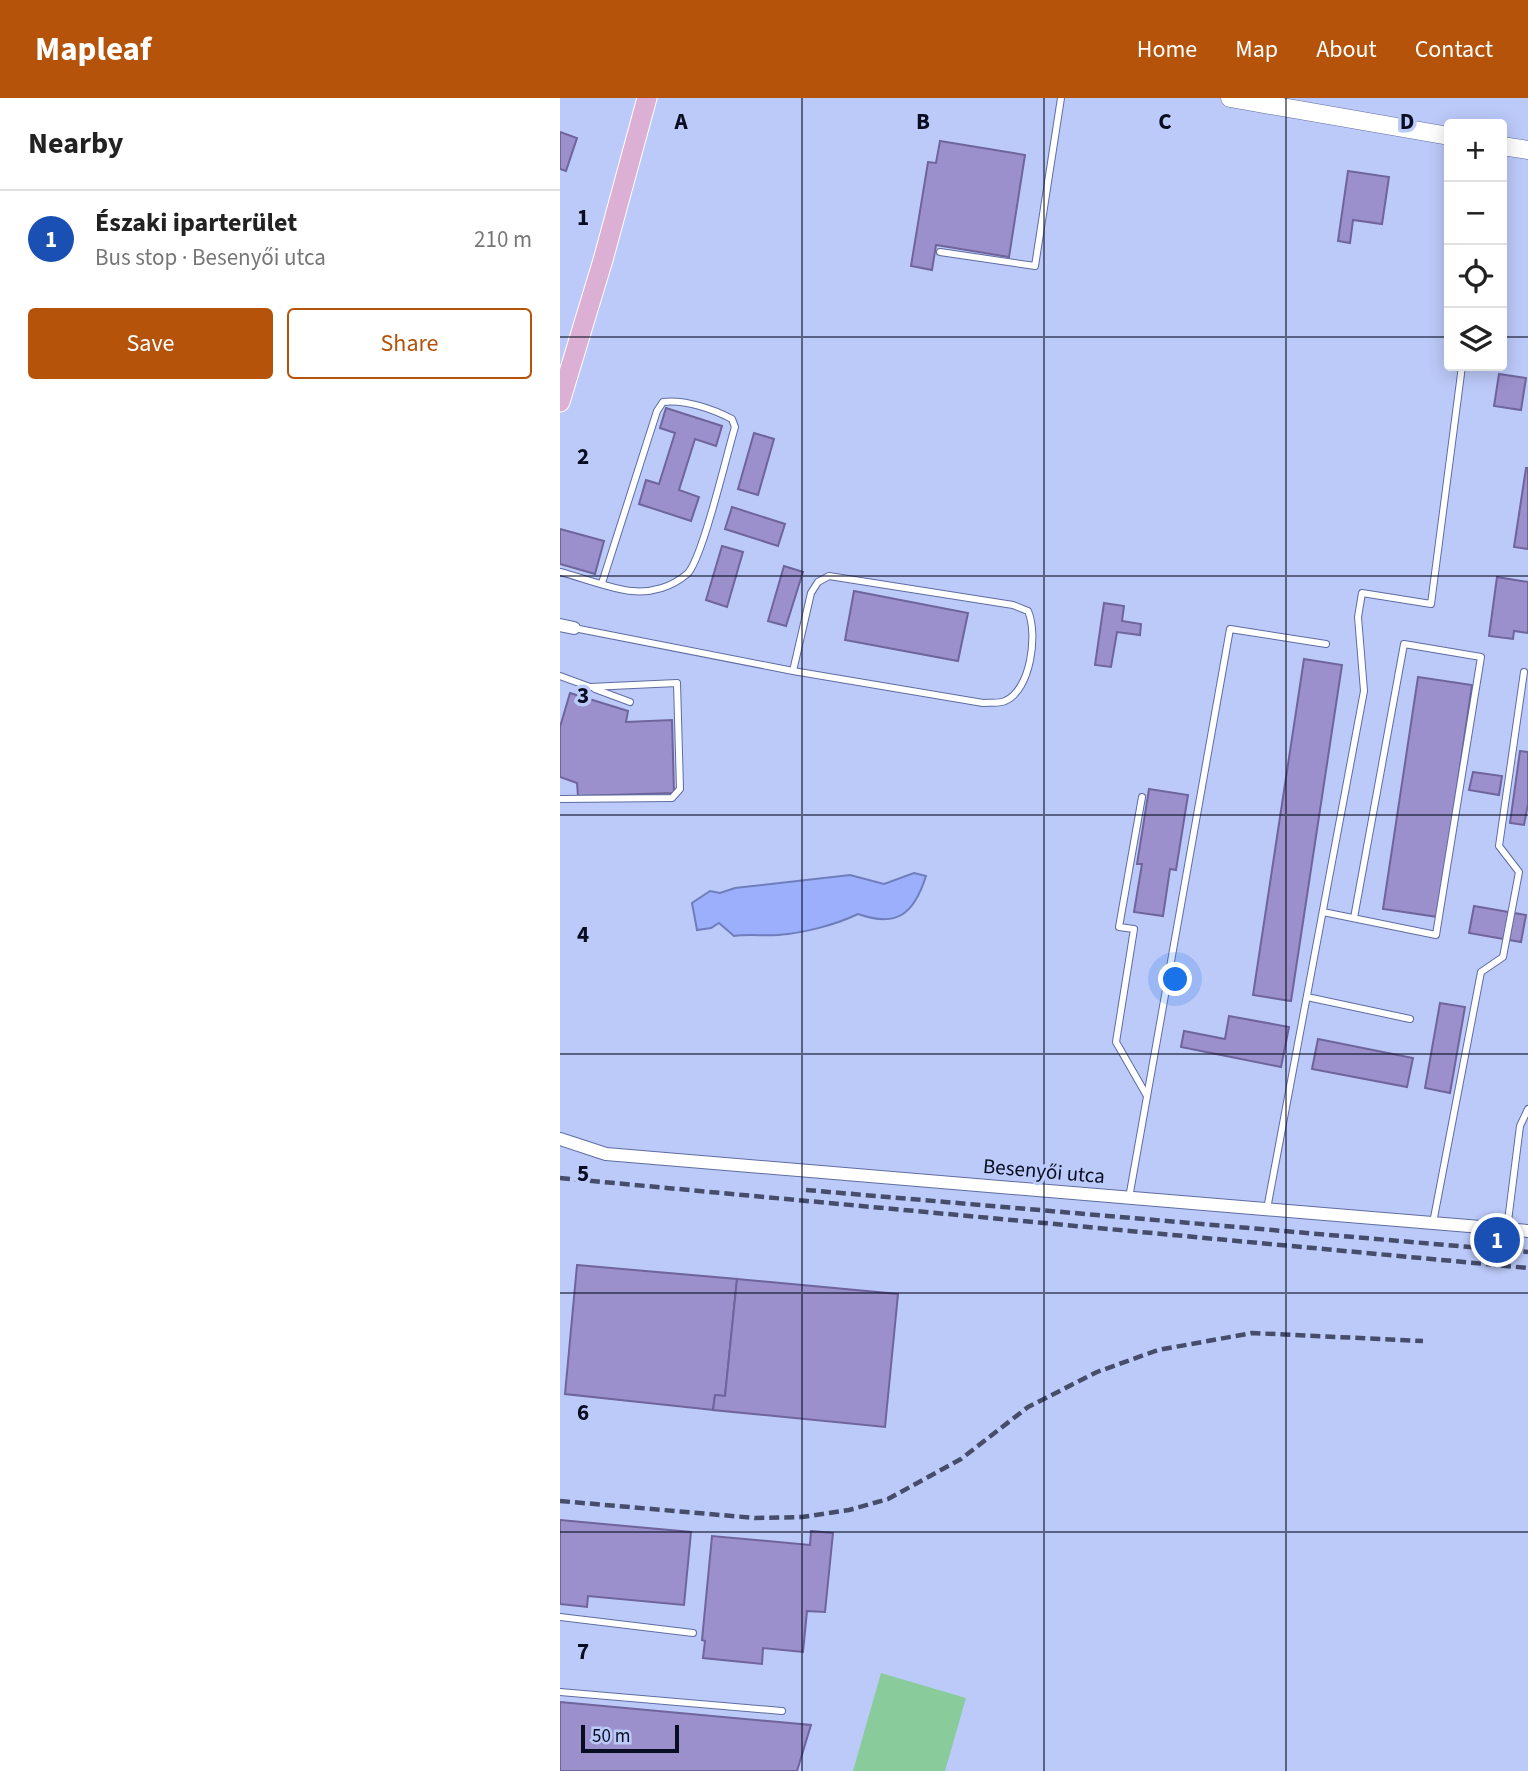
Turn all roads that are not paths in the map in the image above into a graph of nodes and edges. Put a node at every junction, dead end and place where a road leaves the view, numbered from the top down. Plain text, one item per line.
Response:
1 (647, 98) edge
2 (1061, 98) edge
3 (1230, 98) edge
4 (1444, 135) edge
5 (1507, 147) edge
6 (1528, 150) edge
7 (940, 252) dead end
8 (1461, 371) edge
9 (560, 402) edge
10 (560, 572) edge
11 (602, 583) junction
12 (560, 625) edge
13 (574, 628) joint
14 (1326, 644) dead end
15 (793, 671) junction
16 (1524, 672) dead end
17 (560, 676) edge
18 (590, 687) junction
19 (630, 702) dead end
20 (1142, 797) dead end
21 (560, 799) edge
22 (1323, 912) junction
23 (1354, 918) junction
24 (1307, 997) junction
25 (1410, 1019) dead end
26 (1147, 1096) junction
27 (1528, 1109) edge
28 (560, 1139) edge
29 (1129, 1198) junction
30 (1267, 1209) junction
31 (1433, 1223) junction
32 (1507, 1229) junction
33 (1528, 1231) edge
34 (560, 1617) edge
35 (693, 1633) dead end
36 (560, 1692) edge
37 (782, 1711) dead end

1 - 9 main road
2 - 7 lane
3 - 4 main road
5 - 6 main road
8 - 22 lane
10 - 11 lane
11 - 11 lane
12 - 13 street
13 - 15 lane
14 - 26 lane
15 - 15 lane
16 - 31 lane
17 - 18 lane
18 - 19 lane
18 - 21 lane
20 - 26 lane
22 - 23 lane
22 - 24 lane
23 - 23 lane
24 - 25 lane
24 - 30 lane
26 - 29 lane
27 - 32 lane
28 - 29 street, Besenyői utca
29 - 30 street, Besenyői utca
30 - 31 street, Besenyői utca
31 - 32 street, Besenyői utca
32 - 33 street, Besenyői utca
34 - 35 lane
36 - 37 lane

